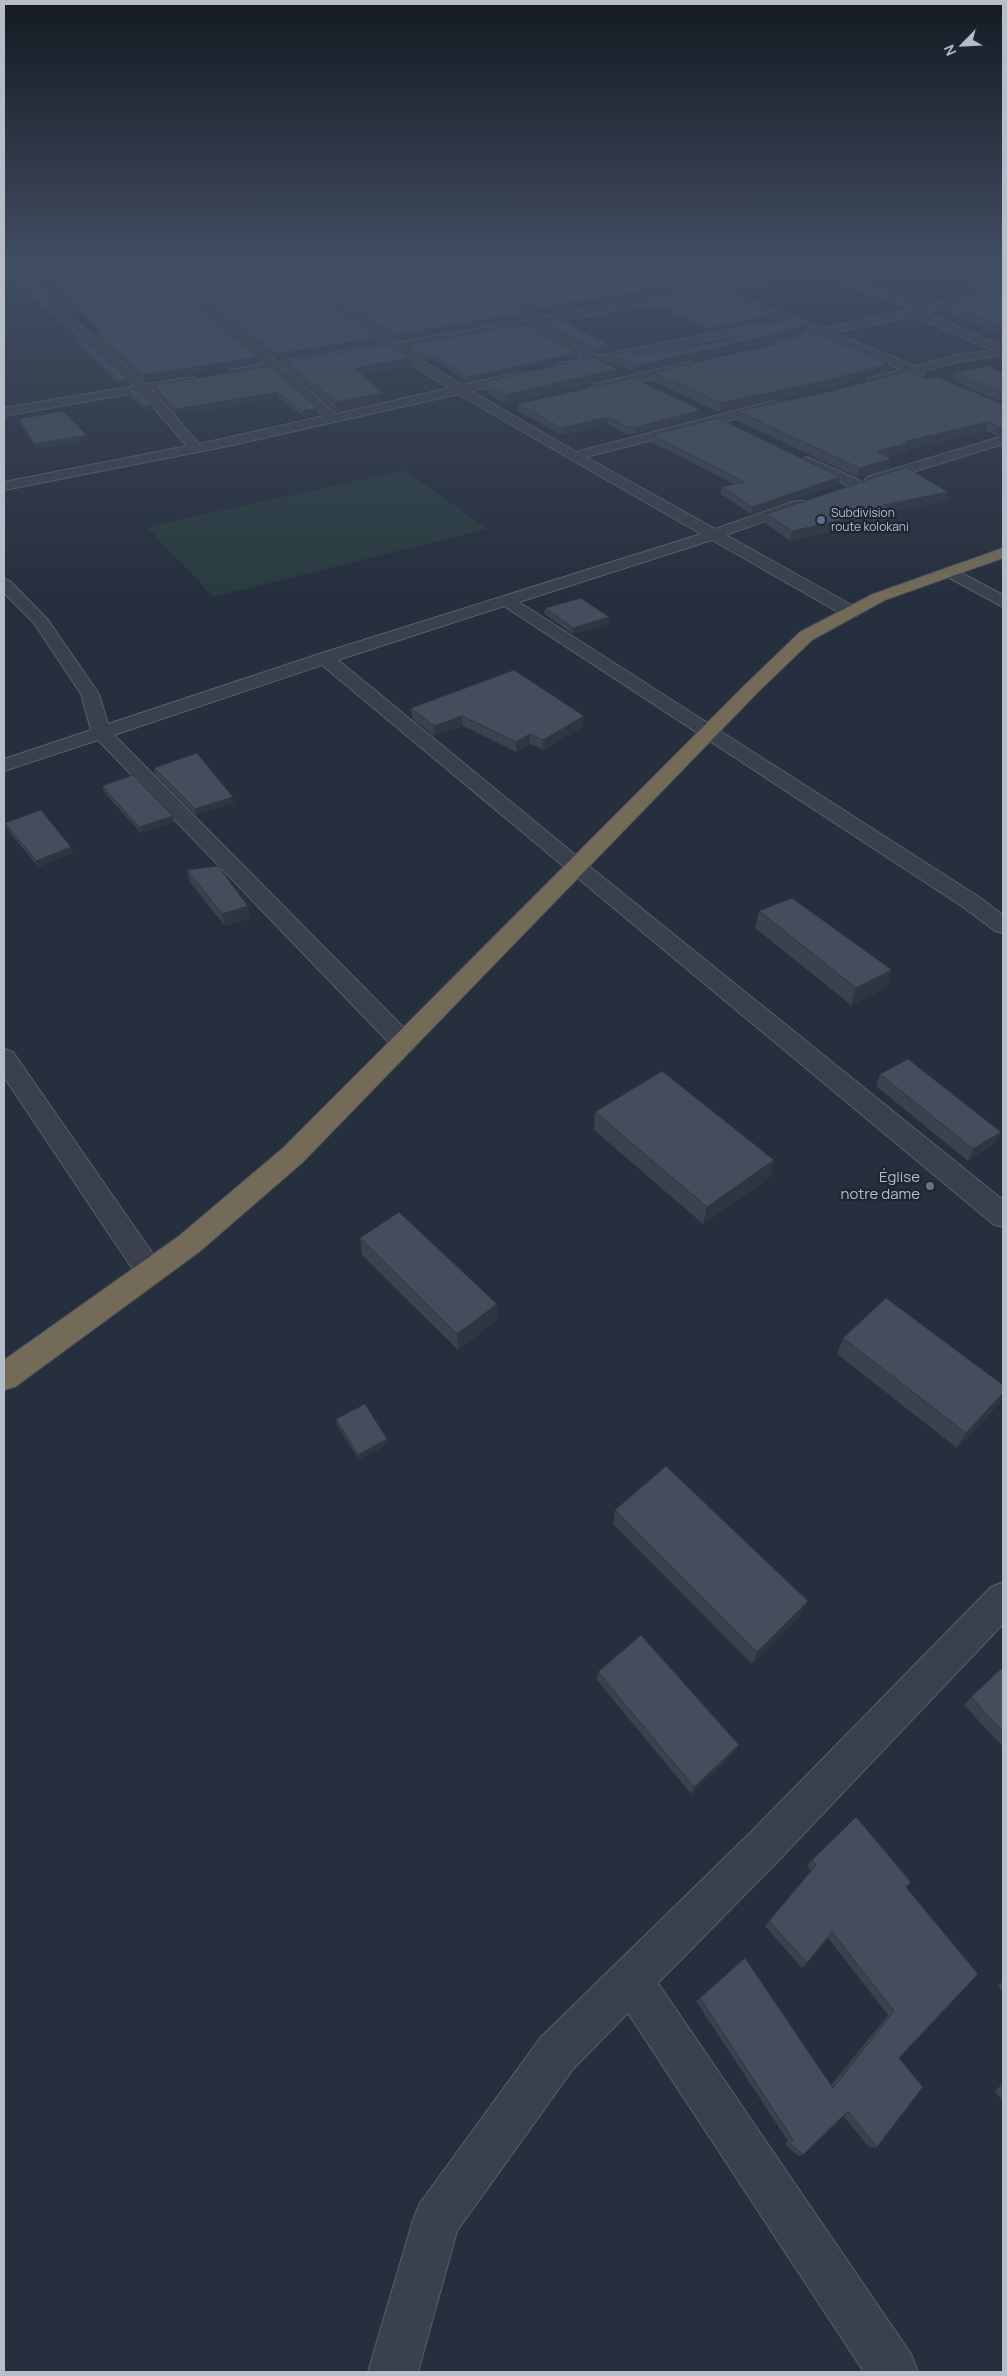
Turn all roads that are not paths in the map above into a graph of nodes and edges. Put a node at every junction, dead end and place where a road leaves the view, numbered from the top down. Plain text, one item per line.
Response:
1 (128, 375) edge
2 (284, 375) edge
3 (436, 375) edge
4 (524, 375) edge
5 (626, 375) edge
6 (652, 375) edge
7 (895, 375) edge
8 (924, 375) edge
9 (199, 378) edge
10 (931, 378) edge
11 (634, 379) junction
12 (858, 385) edge
13 (142, 387) junction
14 (652, 387) edge
15 (460, 390) junction
16 (588, 390) edge
17 (784, 403) edge
18 (513, 407) edge
19 (494, 411) junction
20 (4, 412) edge
21 (702, 412) edge
22 (333, 418) junction
23 (720, 420) junction
24 (736, 428) edge
25 (1003, 440) edge
26 (196, 448) junction
27 (575, 456) junction
28 (796, 456) edge
29 (856, 484) junction
30 (4, 486) edge
31 (838, 491) edge
32 (811, 500) edge
33 (713, 535) junction
34 (1003, 553) edge
35 (950, 572) junction
36 (4, 584) edge
37 (507, 600) junction
38 (1003, 602) edge
39 (851, 612) junction
40 (325, 658) junction
41 (710, 731) junction
42 (101, 732) junction
43 (4, 765) edge
44 (576, 868) junction
45 (1003, 926) edge
46 (404, 1043) junction
47 (4, 1058) edge
48 (1003, 1216) edge
49 (150, 1272) junction
50 (4, 1377) edge
51 (1003, 1600) edge
52 (630, 1979) junction
53 (393, 2372) edge
54 (893, 2372) edge

1 - 13 street
2 - 22 street
3 - 15 street
4 - 15 street
5 - 11 street
6 - 11 street
7 - 12 street
8 - 10 street
9 - 13 street
11 - 14 street
11 - 16 street
13 - 20 street
13 - 26 street
15 - 19 street
15 - 22 street
17 - 23 street
18 - 19 street
19 - 27 street
21 - 23 street
22 - 26 street
23 - 24 street
23 - 27 street
25 - 29 street
26 - 30 street
27 - 33 street
28 - 29 street
29 - 31 street
32 - 33 street
33 - 37 street
33 - 39 street
34 - 35 highway
35 - 38 street
35 - 39 highway
36 - 42 street
37 - 40 street
37 - 41 street
39 - 41 highway
40 - 42 street
40 - 44 street
41 - 44 highway
41 - 45 street
42 - 43 street
42 - 46 street
44 - 46 highway
44 - 48 street
46 - 49 highway
47 - 49 street
49 - 50 highway
51 - 52 street
52 - 53 street
52 - 54 street

